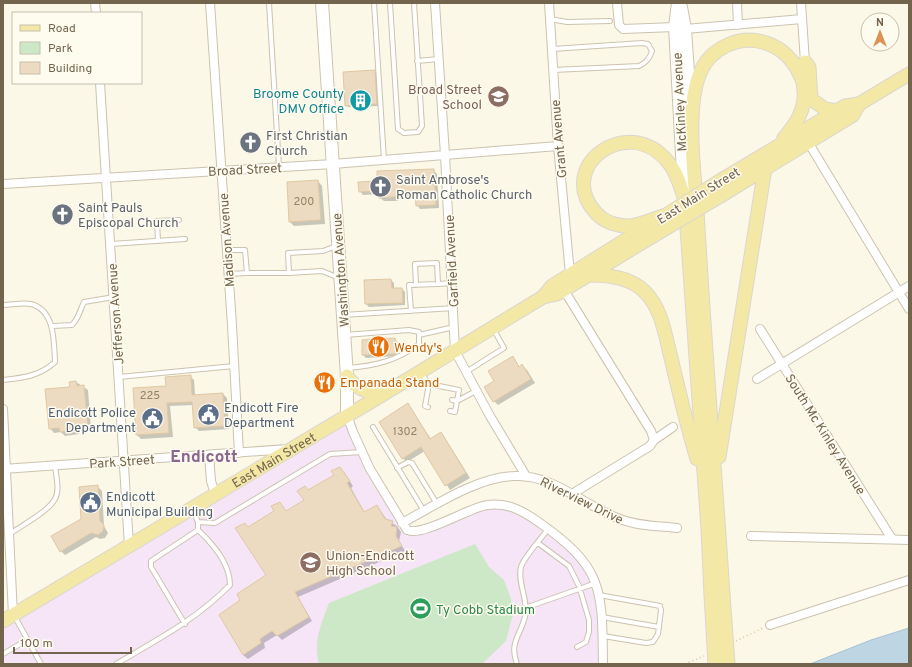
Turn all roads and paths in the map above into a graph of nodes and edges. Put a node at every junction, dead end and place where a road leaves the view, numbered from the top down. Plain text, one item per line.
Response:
1 (210, 3) edge
2 (269, 3) edge
3 (322, 3) edge
4 (374, 3) edge
5 (390, 3) edge
6 (414, 3) edge
7 (437, 3) edge
8 (549, 3) edge
9 (617, 3) edge
10 (679, 3) edge
11 (737, 3) edge
12 (801, 3) edge
13 (550, 19) junction
14 (802, 19) junction
15 (610, 21) dead end
16 (738, 25) junction
17 (680, 28) junction
18 (551, 49) junction
19 (438, 59) junction
20 (417, 61) junction
21 (805, 62) junction
22 (553, 70) junction
23 (909, 74) edge
24 (803, 82) junction
25 (100, 84) edge
26 (859, 104) junction
27 (837, 111) junction
28 (692, 121) junction
29 (808, 142) junction
30 (558, 146) junction
31 (778, 146) junction
32 (445, 155) junction
33 (384, 160) junction
34 (333, 164) junction
35 (278, 167) junction
36 (765, 168) junction
37 (221, 170) junction
38 (107, 177) junction
39 (3, 184) edge
40 (720, 188) junction
41 (685, 200) junction
42 (179, 220) dead end
43 (667, 221) junction
44 (185, 239) dead end
45 (158, 241) junction
46 (111, 244) junction
47 (338, 245) junction
48 (227, 250) junction
49 (247, 273) junction
50 (289, 273) junction
51 (229, 274) junction
52 (570, 274) junction
53 (589, 275) junction
54 (340, 279) junction
55 (452, 283) junction
56 (438, 284) junction
57 (416, 285) junction
58 (909, 286) edge
59 (564, 290) junction
60 (899, 292) junction
61 (114, 297) junction
62 (543, 297) junction
63 (3, 305) edge
64 (454, 308) junction
65 (909, 309) edge
66 (411, 311) junction
67 (343, 315) junction
68 (53, 326) junction
69 (455, 327) junction
70 (493, 328) junction
71 (760, 329) dead end
72 (344, 335) junction
73 (419, 335) junction
74 (455, 351) junction
75 (782, 364) junction
76 (234, 366) junction
77 (347, 372) junction
78 (420, 372) junction
79 (466, 372) junction
80 (119, 377) junction
81 (757, 379) dead end
82 (3, 380) edge
83 (429, 384) junction
84 (476, 390) junction
85 (382, 395) junction
86 (454, 401) junction
87 (428, 407) dead end
88 (3, 409) edge
89 (450, 411) dead end
90 (347, 415) junction
91 (373, 427) dead end
92 (673, 427) dead end
93 (654, 440) junction
94 (289, 449) junction
95 (362, 452) junction
96 (239, 453) junction
97 (209, 455) junction
98 (124, 461) junction
99 (55, 466) junction
100 (397, 468) junction
101 (5, 469) edge
102 (526, 476) junction
103 (705, 485) junction
104 (215, 494) junction
105 (572, 494) junction
106 (717, 499) junction
107 (437, 505) junction
108 (192, 508) junction
109 (424, 512) junction
110 (198, 522) junction
111 (402, 523) junction
112 (677, 528) dead end
113 (549, 529) junction
114 (198, 530) junction
115 (10, 534) junction
116 (751, 536) dead end
117 (892, 539) junction
118 (909, 540) edge
119 (538, 543) junction
120 (129, 546) junction
121 (909, 580) edge
122 (596, 583) junction
123 (580, 590) junction
124 (717, 594) junction
125 (599, 595) junction
126 (525, 608) junction
127 (602, 617) junction
128 (8, 618) edge
129 (185, 624) junction
130 (770, 625) dead end
131 (659, 627) junction
132 (603, 636) junction
133 (28, 640) junction
134 (577, 647) dead end
135 (3, 654) edge
136 (41, 664) edge
137 (116, 664) edge
138 (517, 664) edge
139 (602, 664) edge
140 (715, 664) edge
141 (728, 664) edge

1 - 37 street, Madison Avenue
2 - 35 lane
3 - 34 street, Washington Avenue
4 - 33 lane
5 - 20 lane
6 - 20 lane
7 - 19 street, Garfield Avenue
8 - 13 street, Grant Avenue
9 - 17 street
10 - 17 street, McKinley Avenue
11 - 16 street
12 - 14 street
13 - 15 lane
13 - 18 street, Grant Avenue
14 - 16 street
14 - 21 street
16 - 17 street
17 - 28 street, McKinley Avenue
17 - 41 street, McKinley Avenue
18 - 22 street, Grant Avenue
18 - 22 lane
19 - 20 lane
19 - 32 street, Garfield Avenue
21 - 24 main road
21 - 27 main road
22 - 30 street, Grant Avenue
23 - 26 main road, East Main Street
24 - 28 main road
24 - 31 main road
25 - 38 street, Jefferson Avenue
26 - 27 main road, East Main Street
26 - 29 main road, East Main Street
27 - 31 main road, East Main Street
28 - 106 main road
29 - 36 main road, East Main Street
29 - 60 street
30 - 32 street, Broad Street
30 - 52 street, Grant Avenue
31 - 40 main road, East Main Street
32 - 33 street, Broad Street
32 - 55 street, Garfield Avenue
33 - 34 street, Broad Street
34 - 35 street, Broad Street
34 - 47 street, Washington Avenue
35 - 37 street, Broad Street
36 - 40 main road, East Main Street
36 - 106 main road
37 - 38 street, Broad Street
37 - 48 street, Madison Avenue
38 - 39 street, Broad Street
38 - 46 street, Jefferson Avenue
40 - 43 main road, East Main Street, bridge
41 - 43 main road
41 - 103 main road
42 - 45 lane
43 - 52 main road, East Main Street
43 - 53 main road, East Main Street
44 - 45 lane
45 - 46 lane
46 - 61 street, Jefferson Avenue
47 - 50 lane
47 - 54 street, Washington Avenue
48 - 49 lane
48 - 51 street, Madison Avenue
49 - 50 lane
49 - 51 lane
50 - 54 lane
51 - 76 street, Madison Avenue
52 - 62 main road, East Main Street
53 - 59 main road, East Main Street
53 - 103 main road
54 - 67 street, Washington Avenue
55 - 56 lane
55 - 64 street, Garfield Avenue
56 - 57 lane
56 - 57 lane
57 - 66 lane
58 - 60 street
59 - 62 main road, East Main Street
59 - 93 street
60 - 65 street
60 - 75 street
61 - 68 lane
61 - 80 street, Jefferson Avenue
62 - 70 main road, East Main Street
63 - 68 lane
64 - 66 lane
64 - 69 street, Garfield Avenue
66 - 67 lane
67 - 72 street, Washington Avenue
68 - 82 lane
69 - 73 lane
69 - 74 street, Garfield Avenue
70 - 74 main road, East Main Street
70 - 79 lane
71 - 75 street, South Mc Kinley Avenue
72 - 73 lane
72 - 77 street, Washington Avenue
73 - 77 lane
74 - 78 main road, East Main Street
74 - 79 street, Garfield Avenue
75 - 81 street
75 - 117 street, South Mc Kinley Avenue
76 - 80 lane
76 - 96 street, Madison Avenue
77 - 85 main road
77 - 90 street, Washington Avenue
78 - 83 lane
78 - 85 main road, East Main Street
79 - 84 street, Garfield Avenue
80 - 98 street, Jefferson Avenue
83 - 86 lane
83 - 87 lane
84 - 86 lane
84 - 102 street, Garfield Avenue
85 - 90 main road, East Main Street
86 - 89 lane
88 - 101 street
90 - 94 main road, East Main Street
90 - 95 street, Washington Avenue
91 - 100 lane
92 - 93 street
93 - 105 street
94 - 96 street, Park Street
94 - 104 main road, East Main Street
95 - 110 lane
95 - 111 street, Washington Avenue
96 - 97 street, Park Street
97 - 98 street, Park Street
97 - 104 street
98 - 99 street, Park Street
98 - 120 street, Jefferson Avenue
99 - 101 street, Park Street
99 - 115 lane
100 - 107 lane
100 - 109 lane
101 - 115 street
102 - 105 street, Riverview Drive
102 - 107 street, Riverview Drive
103 - 124 main road
104 - 108 main road, East Main Street
105 - 112 street, Riverview Drive
106 - 124 main road
107 - 109 street, Riverview Drive
108 - 110 lane
108 - 120 main road, East Main Street
109 - 111 street, Riverview Drive
110 - 114 lane
111 - 113 street
113 - 119 lane
113 - 122 street
114 - 129 lane
114 - 129 lane
115 - 128 street
116 - 117 street
117 - 118 street
119 - 123 lane
119 - 126 lane
120 - 128 main road, East Main Street
121 - 130 street
122 - 123 lane
122 - 125 street
123 - 126 lane
123 - 134 lane
124 - 140 main road, bridge
124 - 141 main road, bridge
125 - 127 street
125 - 131 lane
126 - 138 lane
127 - 131 lane
127 - 132 street
128 - 133 lane
129 - 137 lane
131 - 132 lane
132 - 139 street
133 - 135 lane
133 - 136 lane

